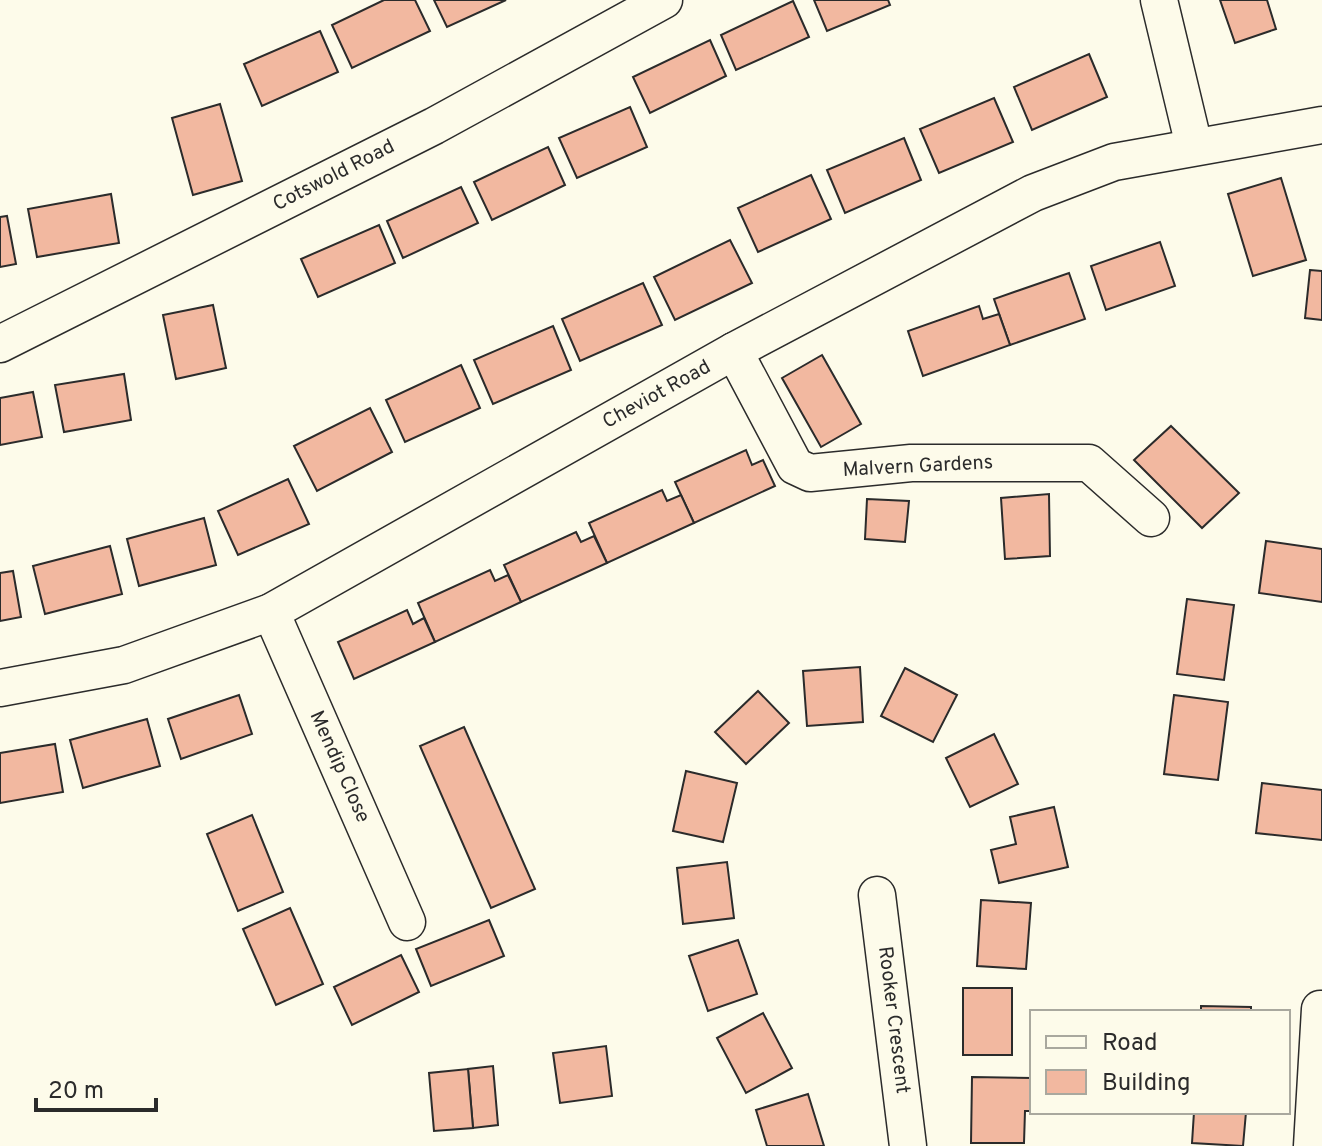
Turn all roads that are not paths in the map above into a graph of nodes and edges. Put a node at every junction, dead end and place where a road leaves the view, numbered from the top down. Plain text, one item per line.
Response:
1 (664, 0) edge
2 (1159, 0) edge
3 (1322, 125) edge
4 (1194, 146) junction
5 (0, 344) edge
6 (734, 351) junction
7 (1151, 518) dead end
8 (271, 612) junction
9 (0, 688) edge
10 (877, 895) dead end
11 (407, 922) dead end
12 (1320, 1009) edge
13 (1315, 1140) edge
14 (908, 1146) edge

1 - 5 street, Cotswold Road
2 - 4 street
3 - 4 street, Cheviot Road
4 - 6 street, Cheviot Road
6 - 7 street, Malvern Gardens
6 - 8 street, Cheviot Road
8 - 9 street, Cheviot Road
8 - 11 street, Mendip Close
10 - 14 street, Rooker Crescent
12 - 13 street

